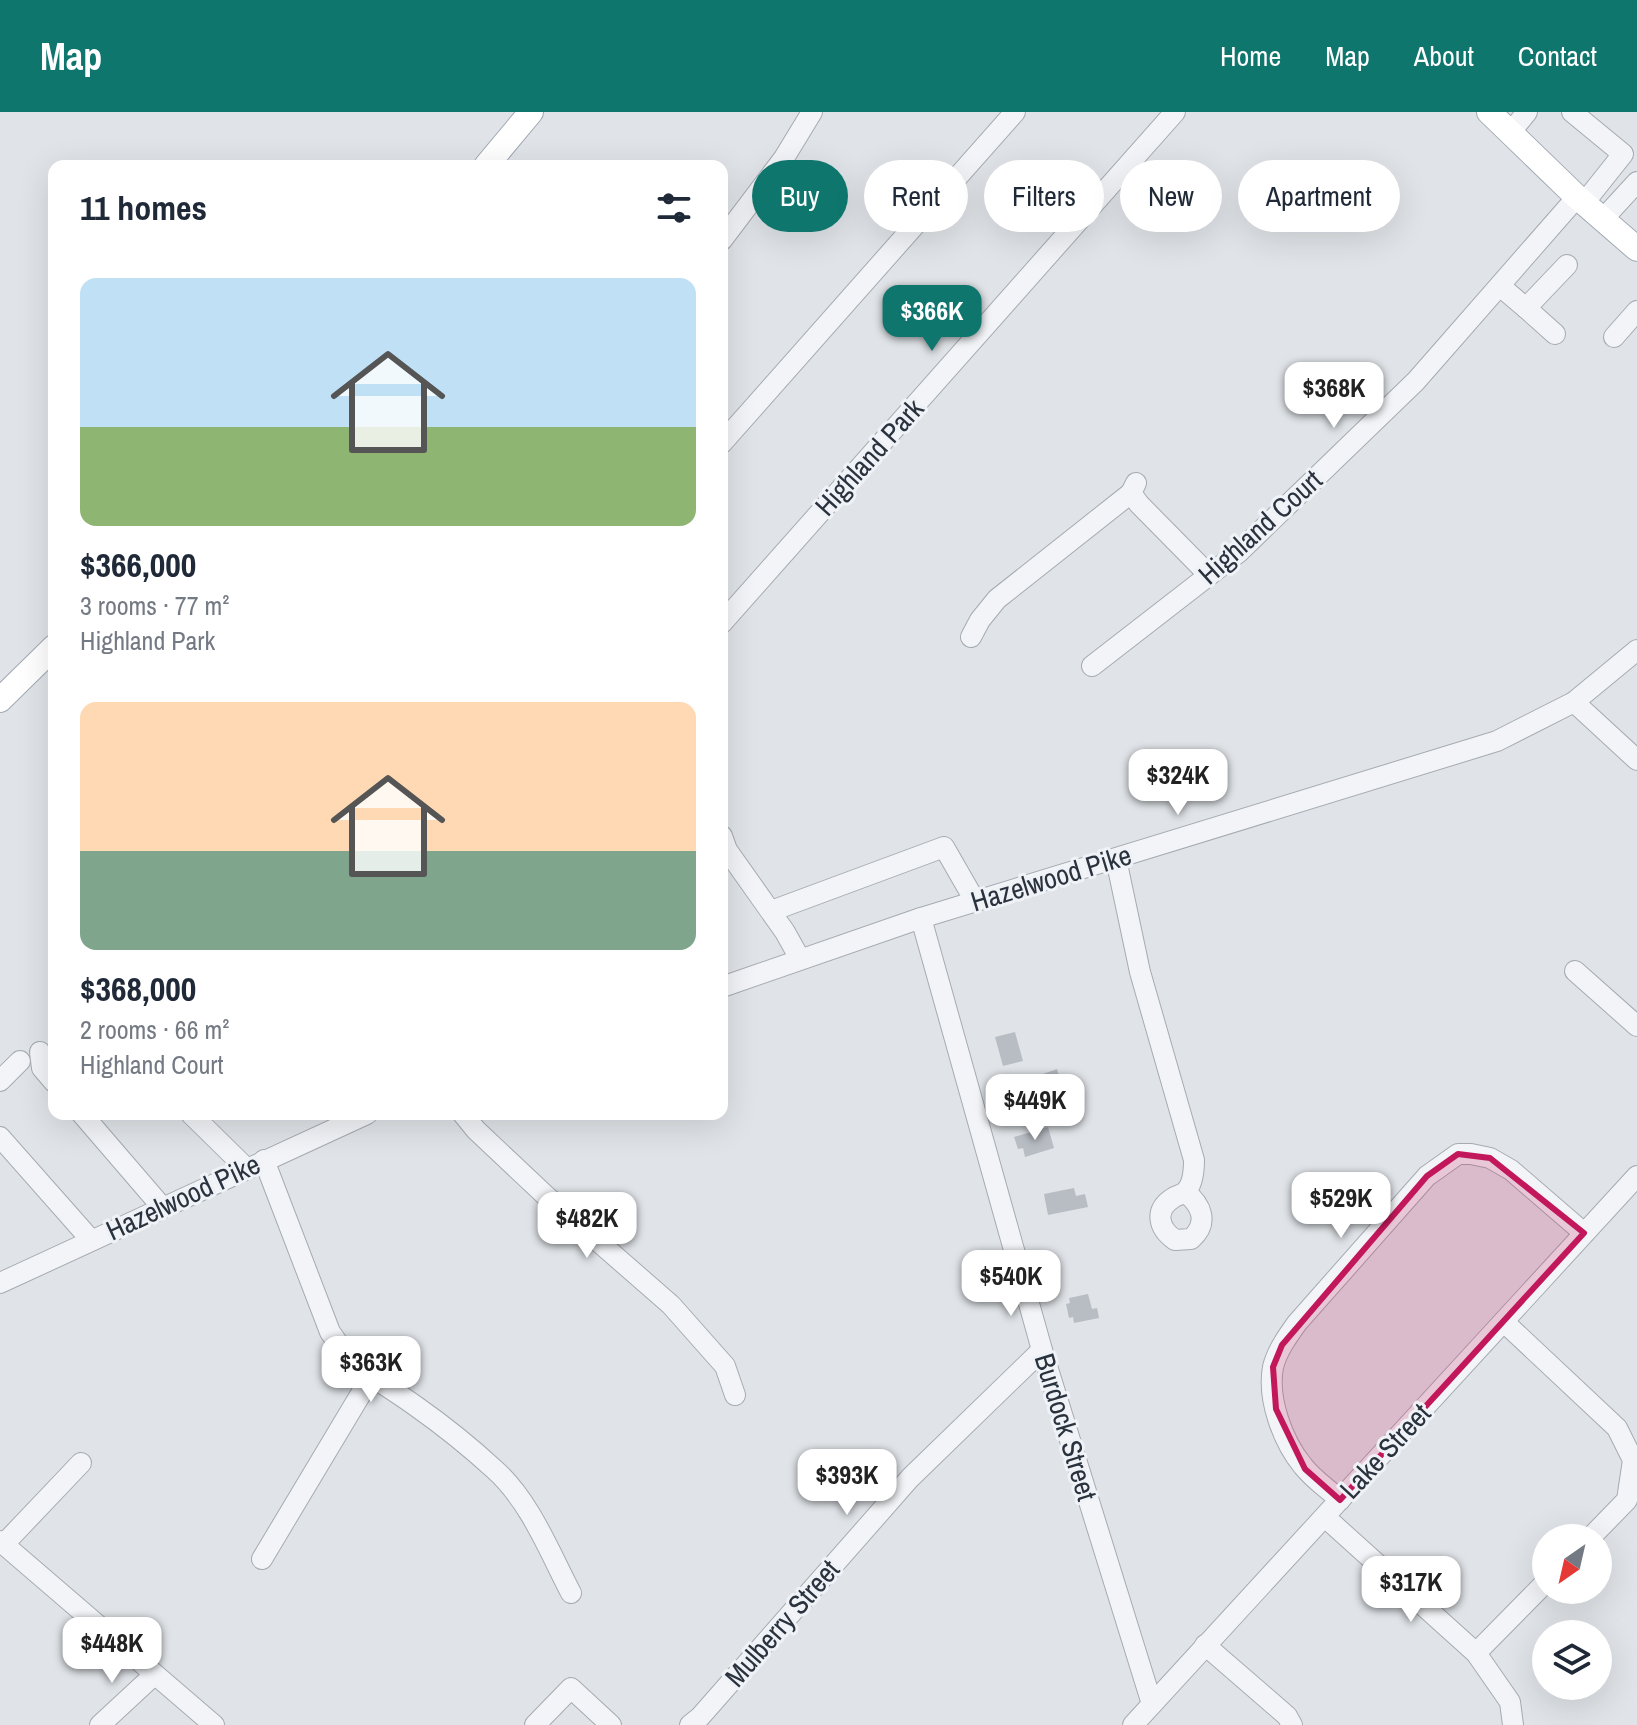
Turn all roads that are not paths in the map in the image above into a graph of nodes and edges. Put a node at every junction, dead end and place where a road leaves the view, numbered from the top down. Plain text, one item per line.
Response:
1 (531, 112) edge
2 (812, 112) edge
3 (1015, 112) edge
4 (1175, 112) edge
5 (1489, 112) edge
6 (1527, 112) edge
7 (1572, 112) edge
8 (1510, 133) junction
9 (491, 160) edge
10 (1636, 186) edge
11 (1588, 207) junction
12 (728, 232) edge
13 (1637, 249) edge
14 (1567, 265) dead end
15 (1500, 286) junction
16 (1526, 308) junction
17 (1637, 311) edge
18 (1555, 334) dead end
19 (1614, 337) dead end
20 (728, 436) edge
21 (1209, 575) junction
22 (728, 616) edge
23 (971, 637) dead end
24 (1637, 650) edge
25 (48, 653) edge
26 (1092, 666) dead end
27 (0, 700) edge
28 (1574, 702) junction
29 (1637, 760) edge
30 (728, 851) edge
31 (1116, 859) junction
32 (975, 901) junction
33 (773, 914) junction
34 (921, 918) junction
35 (800, 959) junction
36 (1575, 971) dead end
37 (728, 985) edge
38 (1637, 1026) edge
39 (40, 1052) dead end
40 (20, 1061) dead end
41 (48, 1075) edge
42 (0, 1081) edge
43 (87, 1120) edge
44 (199, 1120) edge
45 (354, 1120) edge
46 (468, 1120) edge
47 (0, 1137) edge
48 (255, 1164) junction
49 (1637, 1176) edge
50 (1185, 1192) dead end
51 (162, 1207) junction
52 (1584, 1233) junction
53 (91, 1240) junction
54 (0, 1283) edge
55 (1504, 1322) junction
56 (1042, 1350) junction
57 (371, 1377) junction
58 (735, 1395) dead end
59 (81, 1463) dead end
60 (1340, 1500) junction
61 (1325, 1517) junction
62 (1604, 1524) edge
63 (2, 1542) edge
64 (262, 1559) dead end
65 (571, 1593) dead end
66 (1532, 1596) edge
67 (1205, 1645) junction
68 (1476, 1653) junction
69 (154, 1675) junction
70 (1152, 1704) junction
71 (100, 1725) edge
72 (214, 1725) edge
73 (535, 1725) edge
74 (611, 1725) edge
75 (690, 1725) edge
76 (1133, 1725) edge
77 (1292, 1725) edge
78 (1513, 1725) edge

1 - 9 main road
2 - 12 street
3 - 20 street
4 - 22 street, Highland Park
5 - 8 main road
6 - 8 street
7 - 11 street
8 - 11 main road
10 - 11 street
11 - 13 main road
11 - 15 street, Highland Court
14 - 16 street
15 - 16 street
15 - 21 street, Highland Court
16 - 18 street
17 - 19 street
21 - 23 street
21 - 26 street, Highland Court
24 - 28 street, Hazelwood Pike
25 - 27 main road
28 - 29 street
28 - 31 street, Hazelwood Pike
30 - 33 street
31 - 32 street, Hazelwood Pike
31 - 50 street
32 - 33 street
32 - 34 street, Hazelwood Pike
33 - 35 street
34 - 35 street, Hazelwood Pike
34 - 56 street, Burdock Street
35 - 37 street, Hazelwood Pike
36 - 38 street
39 - 41 street
40 - 42 street
43 - 51 street
44 - 48 street
45 - 48 street, Hazelwood Pike
46 - 58 street
47 - 53 street
48 - 51 street, Hazelwood Pike
48 - 57 street
49 - 52 street, Lake Street
51 - 53 street, Hazelwood Pike
52 - 55 street, Lake Street
52 - 60 street
53 - 54 street, Hazelwood Pike
55 - 60 street, Lake Street
55 - 62 street
56 - 70 street, Burdock Street
56 - 75 street, Mulberry Street
57 - 64 street
57 - 65 street
59 - 63 street
60 - 61 street, Lake Street
61 - 67 street, Lake Street
61 - 68 street
63 - 69 street
66 - 68 street
67 - 70 street, Lake Street
67 - 77 street
68 - 78 street
69 - 71 street
69 - 72 street
70 - 76 street, Lake Street
73 - 74 street

